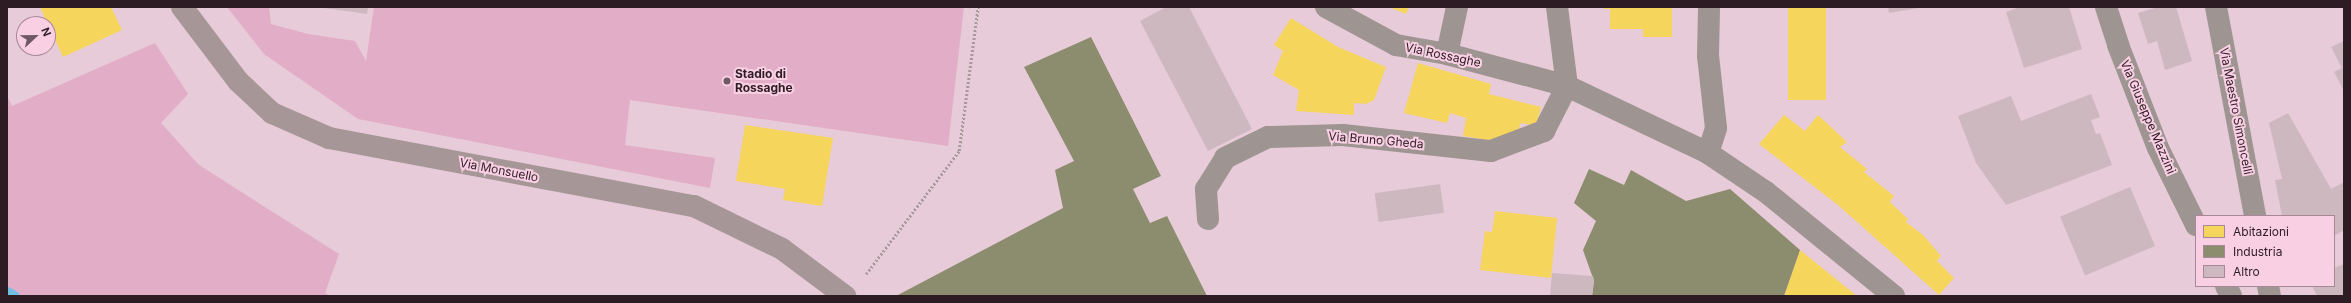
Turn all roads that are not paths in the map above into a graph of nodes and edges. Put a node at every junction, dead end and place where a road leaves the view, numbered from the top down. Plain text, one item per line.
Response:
1 (182, 7) edge
2 (1326, 7) edge
3 (1457, 7) edge
4 (1557, 7) edge
5 (1709, 7) edge
6 (2106, 7) edge
7 (2216, 7) edge
8 (1447, 54) junction
9 (1567, 86) junction
10 (1708, 153) junction
11 (2255, 215) edge
12 (1208, 219) dead end
13 (2195, 223) edge
14 (2226, 287) edge
15 (845, 296) edge
16 (1894, 296) edge
17 (2231, 296) edge

1 - 15 main road, Via Monsuello
2 - 8 street, Via Rossaghe
3 - 8 street
4 - 9 street
5 - 10 street
6 - 13 street, Via Giuseppe Mazzini
7 - 11 street, Via Maestro Simoncelli
8 - 9 street, Via Rossaghe
9 - 10 street, Via Rossaghe
9 - 12 street, Via Bruno Gheda
10 - 16 street, Via Rossaghe
14 - 17 street

